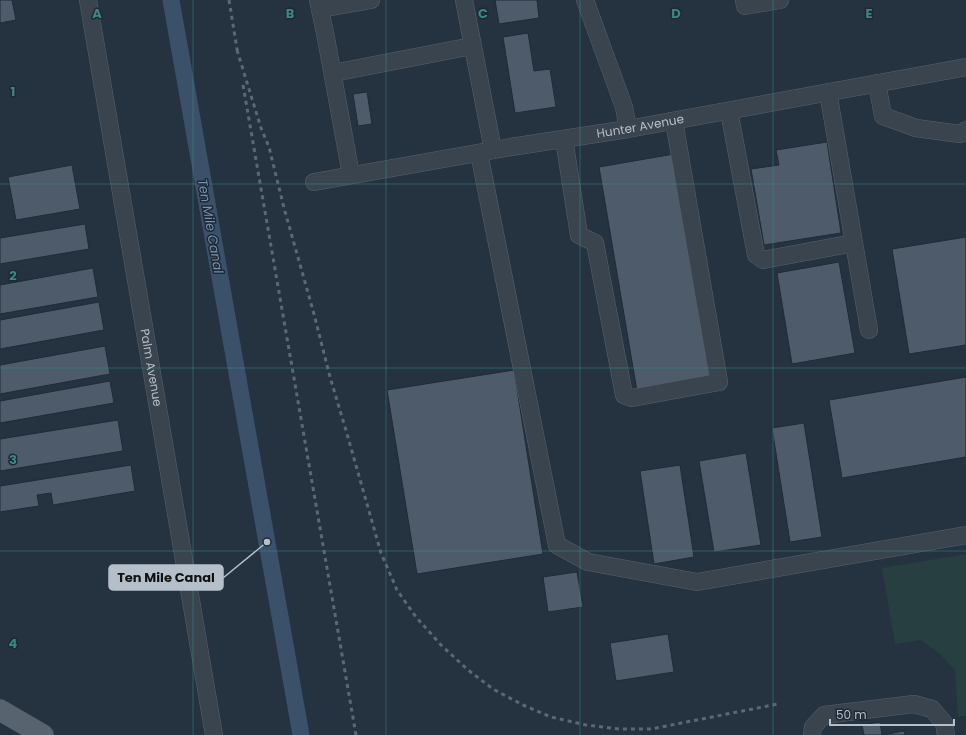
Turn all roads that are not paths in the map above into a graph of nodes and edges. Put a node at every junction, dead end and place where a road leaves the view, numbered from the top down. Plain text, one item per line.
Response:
1 (88, 0) edge
2 (371, 0) edge
3 (464, 0) edge
4 (585, 0) edge
5 (744, 0) edge
6 (780, 0) edge
7 (319, 4) edge
8 (472, 46) junction
9 (966, 67) edge
10 (333, 73) junction
11 (877, 83) junction
12 (828, 92) junction
13 (728, 111) junction
14 (674, 121) junction
15 (628, 129) junction
16 (966, 130) edge
17 (564, 139) junction
18 (486, 151) junction
19 (351, 175) junction
20 (314, 182) dead end
21 (854, 243) junction
22 (869, 330) dead end
23 (966, 535) edge
24 (0, 710) edge
25 (43, 735) edge
26 (214, 735) edge
27 (812, 735) edge
28 (946, 735) edge

1 - 26 street, Palm Avenue
2 - 7 street
3 - 8 street
4 - 15 street
5 - 6 street
7 - 10 street
8 - 10 street
8 - 18 street
9 - 11 street, Hunter Avenue
10 - 19 street
11 - 12 street, Hunter Avenue
11 - 16 street
12 - 13 street, Hunter Avenue
12 - 21 street
13 - 14 street, Hunter Avenue
13 - 21 street
14 - 15 street, Hunter Avenue
14 - 17 street
15 - 17 street, Hunter Avenue
17 - 18 street, Hunter Avenue
18 - 19 street, Hunter Avenue
18 - 23 street
19 - 20 street, Hunter Avenue
21 - 22 street
24 - 25 main road
27 - 28 street

